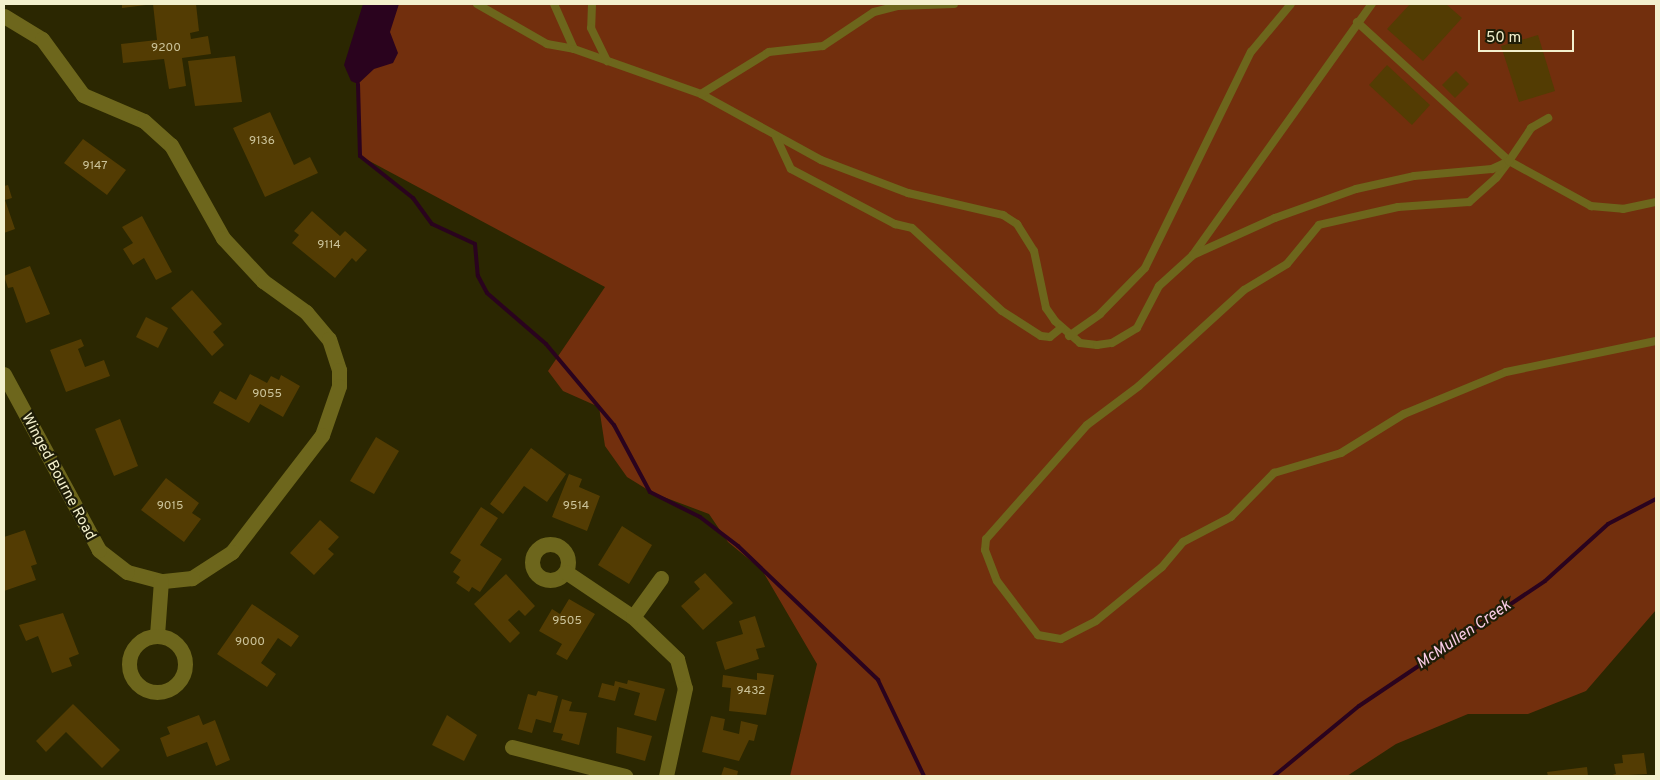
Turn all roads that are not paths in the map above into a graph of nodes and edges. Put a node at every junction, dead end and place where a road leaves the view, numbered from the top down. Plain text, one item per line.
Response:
1 (477, 4) edge
2 (554, 4) edge
3 (592, 4) edge
4 (954, 4) edge
5 (1291, 4) edge
6 (1372, 4) edge
7 (4, 16) edge
8 (1357, 22) junction
9 (574, 49) junction
10 (607, 61) junction
11 (701, 94) junction
12 (1548, 118) dead end
13 (776, 137) junction
14 (1509, 161) junction
15 (1656, 202) edge
16 (1192, 256) junction
17 (1061, 328) junction
18 (1070, 336) junction
19 (1656, 341) edge
20 (4, 374) edge
21 (566, 572) dead end
22 (661, 578) dead end
23 (161, 581) junction
24 (633, 617) junction
25 (157, 635) dead end
26 (512, 747) dead end
27 (625, 776) edge
28 (666, 776) edge

1 - 9 lane
2 - 9 lane
3 - 10 lane
4 - 11 lane
5 - 18 lane
6 - 8 lane
7 - 23 street, Winged Bourne Road
8 - 14 lane
8 - 16 lane
9 - 10 lane
10 - 11 lane
11 - 13 lane
12 - 14 lane
13 - 17 lane
13 - 17 lane
14 - 15 lane
14 - 16 lane
14 - 19 lane
16 - 18 lane
17 - 18 lane
20 - 23 street, Winged Bourne Road
21 - 24 street
22 - 24 street
23 - 25 street
24 - 28 street
26 - 27 street

